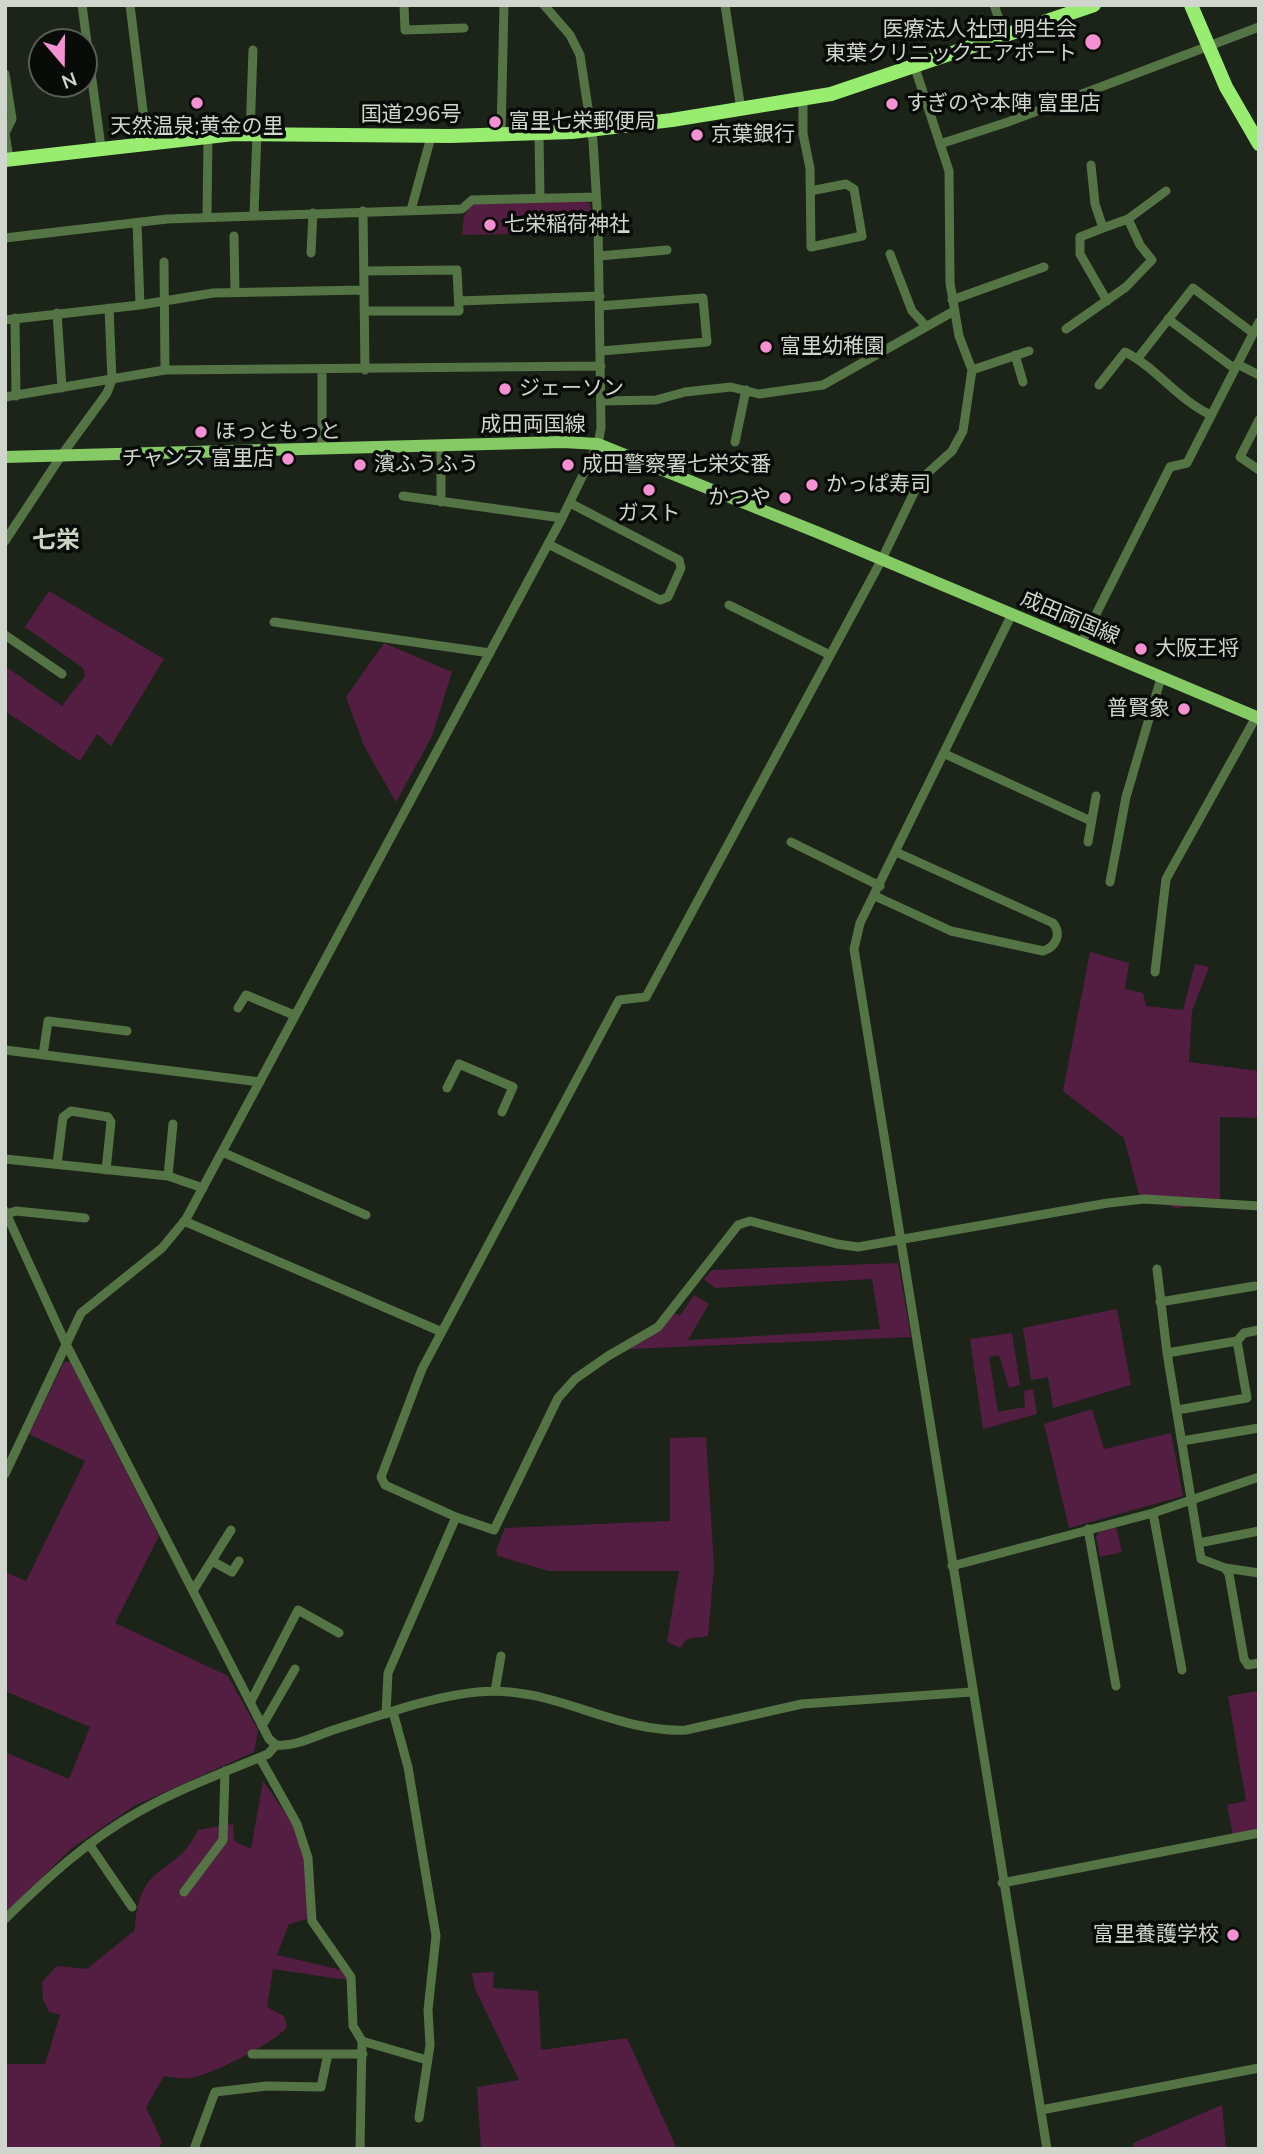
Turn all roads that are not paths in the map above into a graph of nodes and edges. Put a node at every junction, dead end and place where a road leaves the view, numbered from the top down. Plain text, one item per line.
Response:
1 (82, 5) edge
2 (130, 5) edge
3 (404, 5) edge
4 (504, 5) edge
5 (544, 5) edge
6 (725, 5) edge
7 (994, 5) edge
8 (1094, 5) edge
9 (1191, 5) edge
10 (1259, 27) edge
11 (464, 28) dead end
12 (1005, 36) junction
13 (1207, 45) junction
14 (253, 50) dead end
15 (915, 68) junction
16 (5, 75) edge
17 (803, 100) junction
18 (741, 110) junction
19 (591, 130) junction
20 (253, 133) junction
21 (539, 133) junction
22 (501, 134) junction
23 (208, 136) junction
24 (431, 137) junction
25 (147, 143) junction
26 (940, 144) junction
27 (1259, 144) edge
28 (101, 147) junction
29 (7, 160) edge
30 (1091, 165) dead end
31 (810, 191) junction
32 (1166, 191) dead end
33 (596, 197) junction
34 (540, 198) junction
35 (411, 210) junction
36 (363, 211) junction
37 (313, 213) junction
38 (254, 214) junction
39 (207, 216) junction
40 (1128, 219) junction
41 (137, 223) junction
42 (1103, 228) junction
43 (234, 236) dead end
44 (5, 238) edge
45 (667, 250) dead end
46 (311, 253) dead end
47 (890, 254) dead end
48 (598, 256) junction
49 (164, 262) dead end
50 (1044, 267) dead end
51 (364, 271) junction
52 (364, 290) junction
53 (235, 293) junction
54 (165, 299) junction
55 (952, 300) junction
56 (460, 301) junction
57 (600, 301) junction
58 (1107, 301) junction
59 (140, 305) junction
60 (109, 308) junction
61 (364, 311) junction
62 (954, 311) junction
63 (57, 313) junction
64 (10, 319) edge
65 (1168, 319) junction
66 (1259, 321) edge
67 (926, 326) junction
68 (1066, 329) dead end
69 (1253, 332) junction
70 (601, 351) junction
71 (1029, 351) dead end
72 (1015, 355) junction
73 (1138, 358) junction
74 (601, 366) junction
75 (1236, 367) junction
76 (322, 369) junction
77 (365, 369) junction
78 (165, 370) junction
79 (972, 370) junction
80 (1259, 374) edge
81 (113, 380) junction
82 (1023, 382) dead end
83 (1099, 385) dead end
84 (62, 388) junction
85 (746, 390) junction
86 (16, 396) junction
87 (5, 397) edge
88 (602, 401) junction
89 (1212, 415) junction
90 (1258, 425) edge
91 (735, 442) dead end
92 (598, 444) junction
93 (441, 445) junction
94 (322, 449) junction
95 (61, 456) junction
96 (5, 457) edge
97 (1259, 470) edge
98 (403, 496) dead end
99 (441, 502) junction
100 (570, 503) junction
101 (562, 518) junction
102 (5, 541) edge
103 (548, 544) junction
104 (882, 559) junction
105 (729, 605) dead end
106 (1012, 614) junction
107 (274, 622) dead end
108 (5, 635) edge
109 (1081, 644) junction
110 (490, 653) junction
111 (830, 655) junction
112 (62, 674) dead end
113 (1161, 678) junction
114 (1257, 718) edge
115 (945, 754) junction
116 (1096, 796) dead end
117 (1091, 821) junction
118 (792, 842) dead end
119 (1088, 842) dead end
120 (896, 852) junction
121 (1110, 881) dead end
122 (880, 886) junction
123 (874, 896) junction
124 (1156, 972) dead end
125 (238, 1008) dead end
126 (294, 1015) junction
127 (127, 1031) dead end
128 (5, 1050) edge
129 (43, 1055) junction
130 (260, 1082) junction
131 (447, 1088) dead end
132 (502, 1112) dead end
133 (173, 1124) dead end
134 (222, 1153) junction
135 (5, 1159) edge
136 (57, 1164) junction
137 (106, 1170) junction
138 (168, 1176) junction
139 (203, 1188) junction
140 (1259, 1206) edge
141 (6, 1213) edge
142 (366, 1215) dead end
143 (85, 1218) dead end
144 (184, 1222) junction
145 (902, 1240) junction
146 (1157, 1269) dead end
147 (1255, 1286) dead end
148 (1160, 1302) junction
149 (1259, 1330) edge
150 (442, 1332) junction
151 (1237, 1341) junction
152 (65, 1342) junction
153 (1167, 1353) junction
154 (1177, 1410) junction
155 (1259, 1428) edge
156 (1182, 1441) junction
157 (5, 1474) edge
158 (1259, 1477) edge
159 (1192, 1501) junction
160 (1153, 1513) junction
161 (456, 1517) junction
162 (231, 1530) dead end
163 (1088, 1530) junction
164 (1259, 1531) edge
165 (1199, 1543) junction
166 (212, 1561) junction
167 (239, 1561) dead end
168 (952, 1566) junction
169 (1224, 1568) junction
170 (1259, 1573) edge
171 (194, 1589) junction
172 (339, 1633) dead end
173 (501, 1656) dead end
174 (1259, 1663) edge
175 (296, 1669) dead end
176 (1182, 1670) dead end
177 (1116, 1686) dead end
178 (495, 1691) junction
179 (972, 1692) junction
180 (251, 1702) junction
181 (390, 1713) junction
182 (262, 1726) junction
183 (276, 1745) junction
184 (260, 1758) junction
185 (225, 1771) junction
186 (1259, 1833) edge
187 (89, 1844) junction
188 (1002, 1883) junction
189 (184, 1892) dead end
190 (132, 1907) dead end
191 (5, 1919) edge
192 (362, 2040) junction
193 (251, 2054) dead end
194 (328, 2054) junction
195 (363, 2054) junction
196 (427, 2060) junction
197 (1259, 2068) edge
198 (1041, 2110) junction
199 (419, 2118) dead end
200 (194, 2149) edge
201 (359, 2149) edge
202 (1047, 2149) edge

1 - 28 street
2 - 25 street
3 - 11 street
4 - 22 street
5 - 19 street
6 - 18 street
7 - 12 street
8 - 12 highway, 国道296号
9 - 13 highway
10 - 13 street
12 - 15 highway, 国道296号
13 - 26 street
13 - 27 highway
14 - 20 street
15 - 17 highway, 国道296号
15 - 26 street
16 - 29 street
17 - 18 highway, 国道296号
17 - 31 street
18 - 19 highway, 国道296号
19 - 21 highway, 国道296号
19 - 33 street
20 - 23 highway, 国道296号
20 - 24 highway, 国道296号
20 - 38 street
21 - 22 highway, 国道296号
21 - 34 street
22 - 24 highway, 国道296号
23 - 25 highway, 国道296号
23 - 39 street
24 - 35 street
25 - 28 highway, 国道296号
26 - 55 street
28 - 29 highway, 国道296号
30 - 42 street
31 - 31 street
32 - 40 street
33 - 34 street
33 - 48 street
34 - 35 street
35 - 36 street
36 - 37 street
36 - 51 street
37 - 38 street
37 - 46 street
38 - 39 street
39 - 41 street
40 - 42 street
40 - 58 street
41 - 44 street
41 - 59 street
42 - 58 street
43 - 53 street
45 - 48 street
47 - 67 street
48 - 57 street
49 - 54 street
50 - 55 street
51 - 52 street
51 - 56 street
52 - 53 street
52 - 61 street
53 - 54 street
54 - 59 street
54 - 78 street
55 - 62 street
56 - 57 street
56 - 61 street
57 - 70 street
57 - 70 street
58 - 68 street
59 - 60 street
60 - 63 street
60 - 81 street
61 - 77 street
62 - 67 street
62 - 79 street
63 - 64 street
63 - 84 street
64 - 86 street
65 - 69 street
65 - 73 street
65 - 75 street
66 - 69 street
67 - 85 street
69 - 75 street
70 - 74 street
71 - 72 street
72 - 79 street
72 - 82 street
73 - 83 street
73 - 89 street
74 - 77 street
74 - 88 street
75 - 80 street
75 - 89 street
76 - 77 street
76 - 78 street
76 - 94 street
78 - 81 street
79 - 104 street
81 - 84 street
81 - 95 street
84 - 86 street
85 - 88 street
85 - 91 street
86 - 87 street
88 - 92 street
89 - 109 street
90 - 97 street
92 - 93 main road, 成田両国線
92 - 100 street
92 - 104 main road, 成田両国線
93 - 94 main road, 成田両国線
93 - 99 street
94 - 95 main road, 成田両国線
95 - 96 main road, 成田両国線
95 - 102 street
98 - 99 street
99 - 101 street
100 - 101 street
100 - 103 street
101 - 103 street
103 - 110 street
104 - 106 main road, 成田両国線
104 - 111 street
105 - 111 street
106 - 109 main road, 成田両国線
106 - 115 street
107 - 110 street
108 - 112 street
109 - 113 main road, 成田両国線
110 - 126 street
111 - 150 street
113 - 114 main road, 成田両国線
113 - 121 street
114 - 124 street
115 - 117 street
115 - 120 street
116 - 117 street
117 - 119 street
118 - 122 street
120 - 122 street
120 - 123 street
122 - 123 street
123 - 145 street
125 - 126 street
126 - 130 street
127 - 129 street
128 - 129 street
129 - 130 street
130 - 134 street
131 - 132 street
133 - 138 street
134 - 139 street
134 - 142 street
135 - 136 street
136 - 137 street
136 - 137 street
137 - 138 street
138 - 139 street
139 - 144 street
140 - 145 street
141 - 143 street
141 - 152 street
144 - 150 street
144 - 152 street
145 - 161 street
145 - 168 street
146 - 148 street
147 - 148 street
148 - 153 street
149 - 151 street
150 - 161 street
151 - 153 street
151 - 154 street
152 - 157 street
152 - 171 street
153 - 154 street
154 - 156 street
155 - 156 street
156 - 159 street
158 - 159 street
159 - 160 street
159 - 165 street
160 - 163 street
160 - 176 street
161 - 181 street
162 - 166 street
163 - 168 street
163 - 177 street
164 - 165 street
165 - 169 street
166 - 167 street
166 - 171 street
168 - 179 street
169 - 170 street
169 - 174 street
171 - 180 street
172 - 180 street
173 - 178 street
175 - 182 street
178 - 179 street
178 - 181 street
179 - 188 street
180 - 182 street
181 - 183 street
181 - 196 street
182 - 183 street
183 - 184 street
184 - 185 street
184 - 192 street
185 - 187 street
185 - 189 street
186 - 188 street
187 - 190 street
187 - 191 street
188 - 198 street
192 - 195 street
192 - 196 street
193 - 194 street
194 - 195 street
194 - 200 street
195 - 201 street
196 - 199 street
197 - 198 street
198 - 202 street

